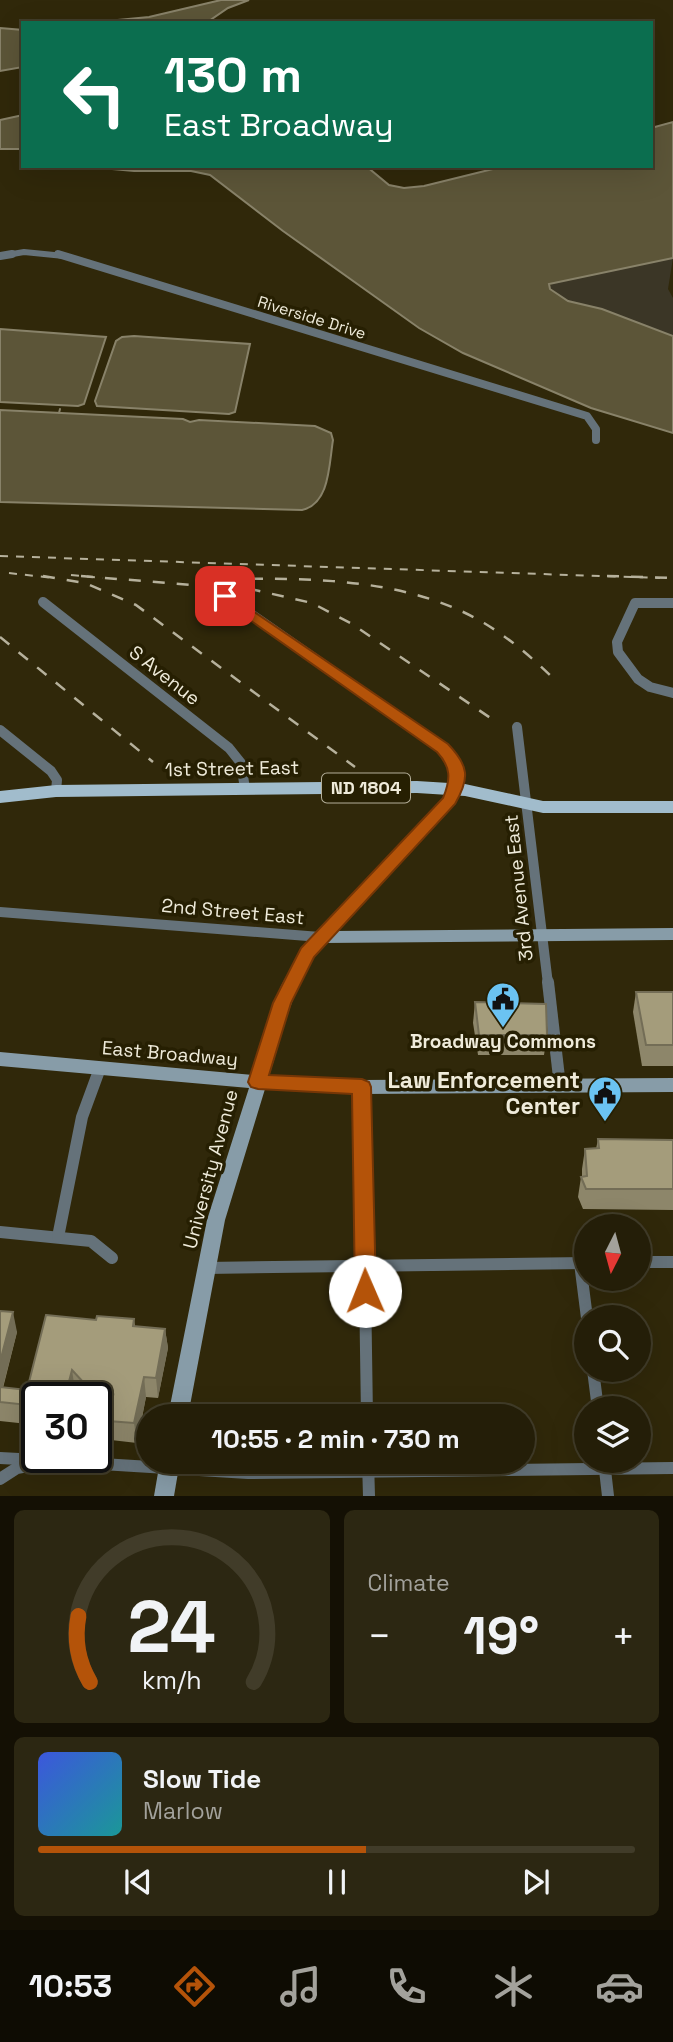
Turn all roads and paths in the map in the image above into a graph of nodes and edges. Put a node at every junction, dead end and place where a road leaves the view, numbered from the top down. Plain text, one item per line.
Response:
1 (0, 257) edge
2 (596, 440) dead end
3 (225, 596) dead end
4 (43, 602) dead end
5 (673, 603) edge
6 (673, 693) edge
7 (517, 727) dead end
8 (0, 730) edge
9 (245, 789) junction
10 (456, 789) junction
11 (56, 791) junction
12 (0, 797) edge
13 (528, 805) junction
14 (673, 807) edge
15 (0, 912) edge
16 (673, 934) edge
17 (543, 935) junction
18 (320, 937) junction
19 (0, 1059) edge
20 (100, 1068) junction
21 (258, 1082) junction
22 (673, 1085) edge
23 (560, 1086) junction
24 (362, 1087) junction
25 (0, 1232) edge
26 (58, 1237) junction
27 (112, 1258) dead end
28 (651, 1262) edge
29 (673, 1262) edge
30 (574, 1263) edge
31 (365, 1266) junction
32 (206, 1268) junction
33 (180, 1404) edge
34 (367, 1404) edge
35 (0, 1458) edge
36 (21, 1459) edge
37 (112, 1463) edge
38 (136, 1464) edge
39 (535, 1465) edge
40 (574, 1465) edge
41 (21, 1467) edge
42 (651, 1467) edge
43 (673, 1468) edge
44 (605, 1473) edge
45 (168, 1474) edge
46 (368, 1474) edge
47 (0, 1479) edge
48 (164, 1496) edge
49 (369, 1496) edge
50 (608, 1496) edge

1 - 2 street, Riverside Drive
3 - 10 street
4 - 9 street, S Avenue
5 - 6 street
7 - 13 street, 3rd Avenue East
8 - 11 street
9 - 10 main road, 1st Street East / ND 1804
9 - 11 main road, 1st Street East / ND 1804
10 - 13 main road, 1st Street East / ND 1804
10 - 18 street, University Avenue
11 - 12 main road, 1st Street East / ND 1804
13 - 14 main road, 1st Street East / ND 1804
13 - 17 street, 3rd Avenue East
15 - 18 street, 2nd Street East
16 - 17 street, 2nd Street East
17 - 18 street, 2nd Street East
17 - 23 street, 3rd Avenue East
18 - 21 street, University Avenue
19 - 20 street, East Broadway
20 - 21 street, East Broadway
20 - 26 street
21 - 24 street, East Broadway
21 - 32 street, University Avenue
22 - 23 street, East Broadway
23 - 24 street, East Broadway
24 - 31 street
25 - 26 street
26 - 27 street
28 - 29 street
30 - 31 street
31 - 32 street
31 - 34 street
32 - 33 street, University Avenue
35 - 36 street
37 - 38 street
39 - 40 street
41 - 47 street
42 - 43 street
44 - 50 street
45 - 48 street
46 - 49 street

